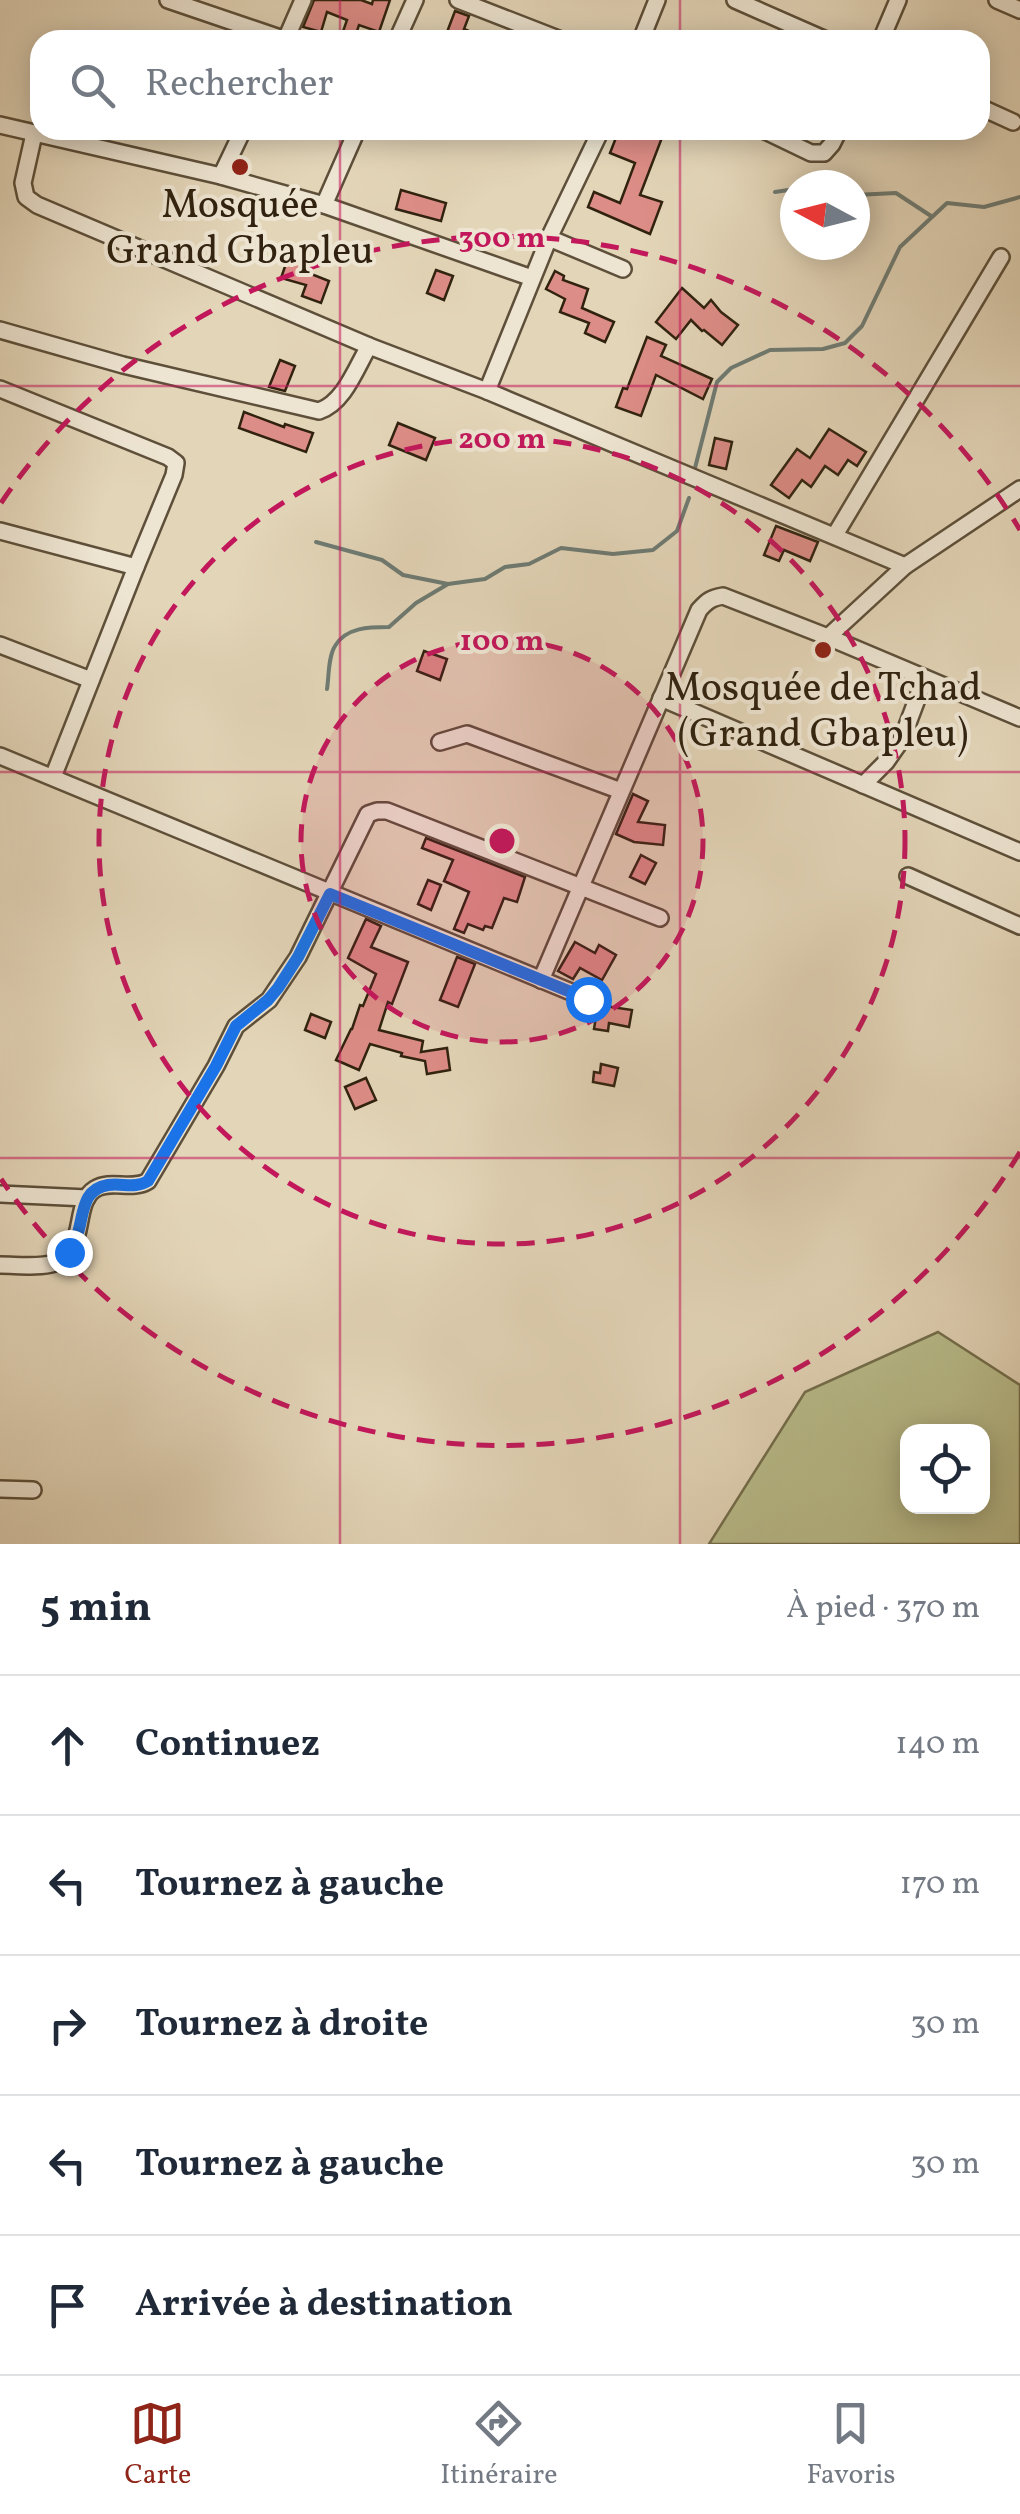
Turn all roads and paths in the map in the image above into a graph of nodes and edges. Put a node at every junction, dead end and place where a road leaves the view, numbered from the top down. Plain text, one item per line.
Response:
1 (168, 0) edge
2 (303, 0) edge
3 (415, 0) edge
4 (458, 0) edge
5 (657, 0) edge
6 (735, 0) edge
7 (898, 0) edge
8 (997, 0) edge
9 (1020, 10) edge
10 (256, 30) edge
11 (290, 30) edge
12 (402, 30) edge
13 (536, 30) edge
14 (646, 30) edge
15 (803, 30) edge
16 (884, 30) edge
17 (990, 112) edge
18 (1013, 122) dead end
19 (0, 126) edge
20 (30, 133) edge
21 (33, 140) edge
22 (61, 140) edge
23 (238, 140) edge
24 (353, 140) edge
25 (596, 140) edge
26 (784, 140) edge
27 (834, 140) edge
28 (221, 176) junction
29 (324, 205) junction
30 (549, 238) junction
31 (1000, 257) dead end
32 (623, 269) dead end
33 (532, 278) junction
34 (0, 330) edge
35 (369, 346) junction
36 (0, 390) edge
37 (487, 391) junction
38 (1020, 489) edge
39 (0, 531) edge
40 (835, 535) junction
41 (906, 566) junction
42 (136, 567) junction
43 (828, 637) junction
44 (0, 645) edge
45 (925, 678) junction
46 (92, 680) junction
47 (661, 698) junction
48 (1020, 718) edge
49 (440, 742) dead end
50 (0, 756) edge
51 (54, 777) junction
52 (863, 784) junction
53 (621, 791) junction
54 (1020, 852) edge
55 (908, 876) dead end
56 (581, 886) junction
57 (330, 894) junction
58 (660, 918) dead end
59 (1020, 926) edge
60 (540, 980) junction
61 (588, 999) dead end
62 (0, 1194) edge
63 (87, 1198) junction
64 (0, 1265) edge
65 (0, 1489) edge
66 (33, 1490) dead end

1 - 10 street
2 - 11 street
3 - 12 street
4 - 13 street
5 - 14 street
6 - 15 street
7 - 16 street
8 - 9 street
17 - 18 street
19 - 20 street
21 - 35 street
22 - 28 street
23 - 28 street
24 - 29 street
25 - 30 street
26 - 27 street
28 - 29 street
29 - 33 street
30 - 32 street
30 - 33 street
31 - 40 street
33 - 37 street
34 - 35 street
35 - 37 street
36 - 42 street
37 - 40 street
38 - 41 street
39 - 42 street
40 - 41 street
41 - 43 street
42 - 46 street
43 - 45 street
43 - 47 street
44 - 46 street
45 - 48 street
45 - 52 street
46 - 51 street
47 - 52 street
47 - 53 street
49 - 53 street
50 - 51 street
51 - 57 street
52 - 54 street
53 - 56 street
55 - 59 street
56 - 57 street
56 - 58 street
56 - 60 street
57 - 60 street
57 - 63 street
60 - 61 street
62 - 63 street
63 - 64 street
65 - 66 street

